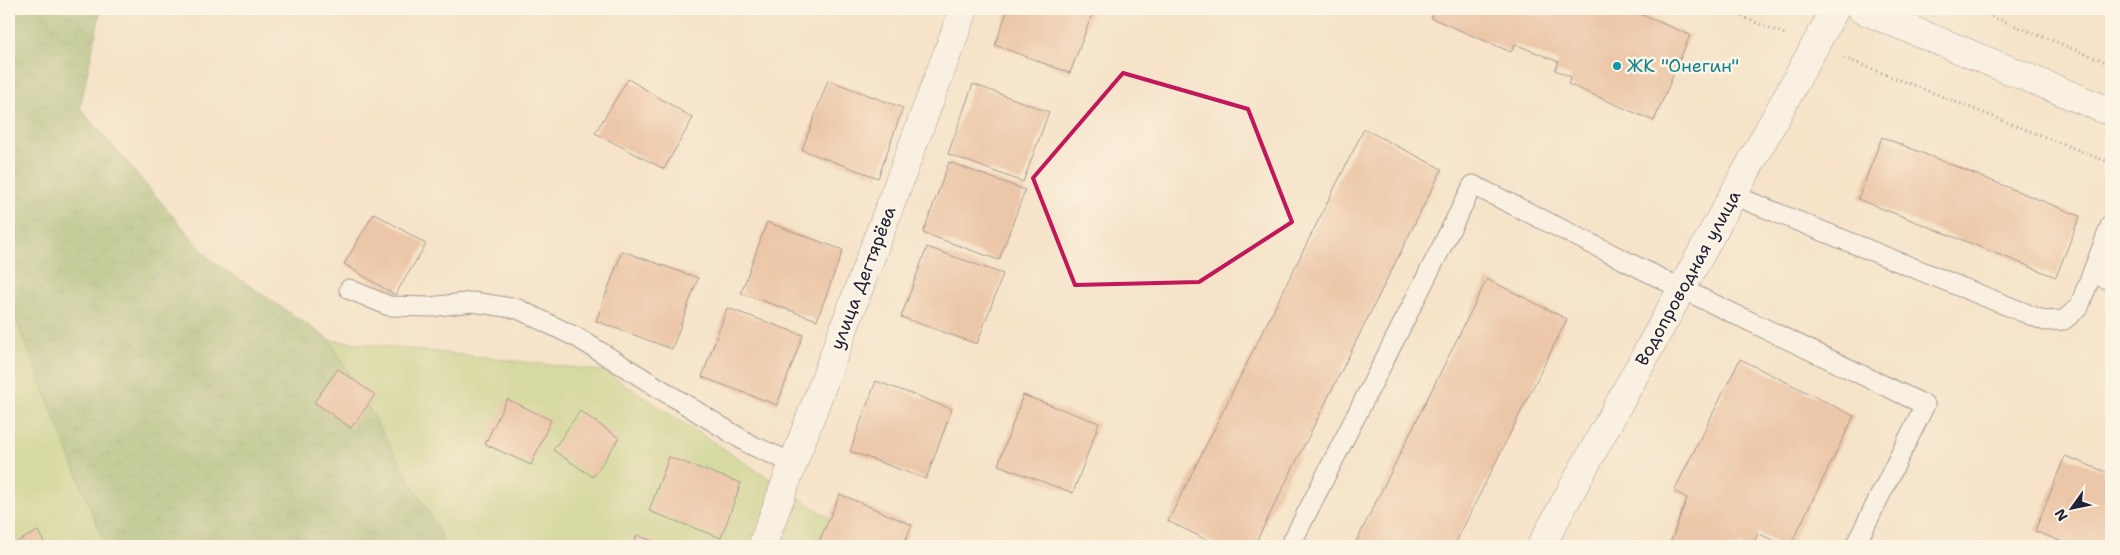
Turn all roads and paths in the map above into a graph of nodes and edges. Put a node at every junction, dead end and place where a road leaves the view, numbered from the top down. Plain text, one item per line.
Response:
1 (964, 9) edge
2 (1723, 9) edge
3 (1835, 9) edge
4 (1861, 9) edge
5 (1973, 9) edge
6 (1815, 46) junction
7 (2111, 64) edge
8 (2111, 112) edge
9 (2111, 163) edge
10 (1733, 195) junction
11 (2111, 224) edge
12 (2093, 273) junction
13 (2111, 280) edge
14 (349, 289) dead end
15 (1682, 289) junction
16 (793, 463) junction
17 (762, 546) edge
18 (1290, 546) edge
19 (1541, 546) edge
20 (1856, 546) edge

1 - 16 street, улица Дегтярёва
2 - 6 path
3 - 6 street, Водопроводная улица
4 - 8 street
5 - 7 path
6 - 9 path
6 - 10 street, Водопроводная улица
10 - 12 lane
10 - 15 street, Водопроводная улица
11 - 12 lane
12 - 13 lane
14 - 16 lane
15 - 18 lane
15 - 19 street, Водопроводная улица
15 - 20 lane
16 - 17 street, улица Дегтярёва

